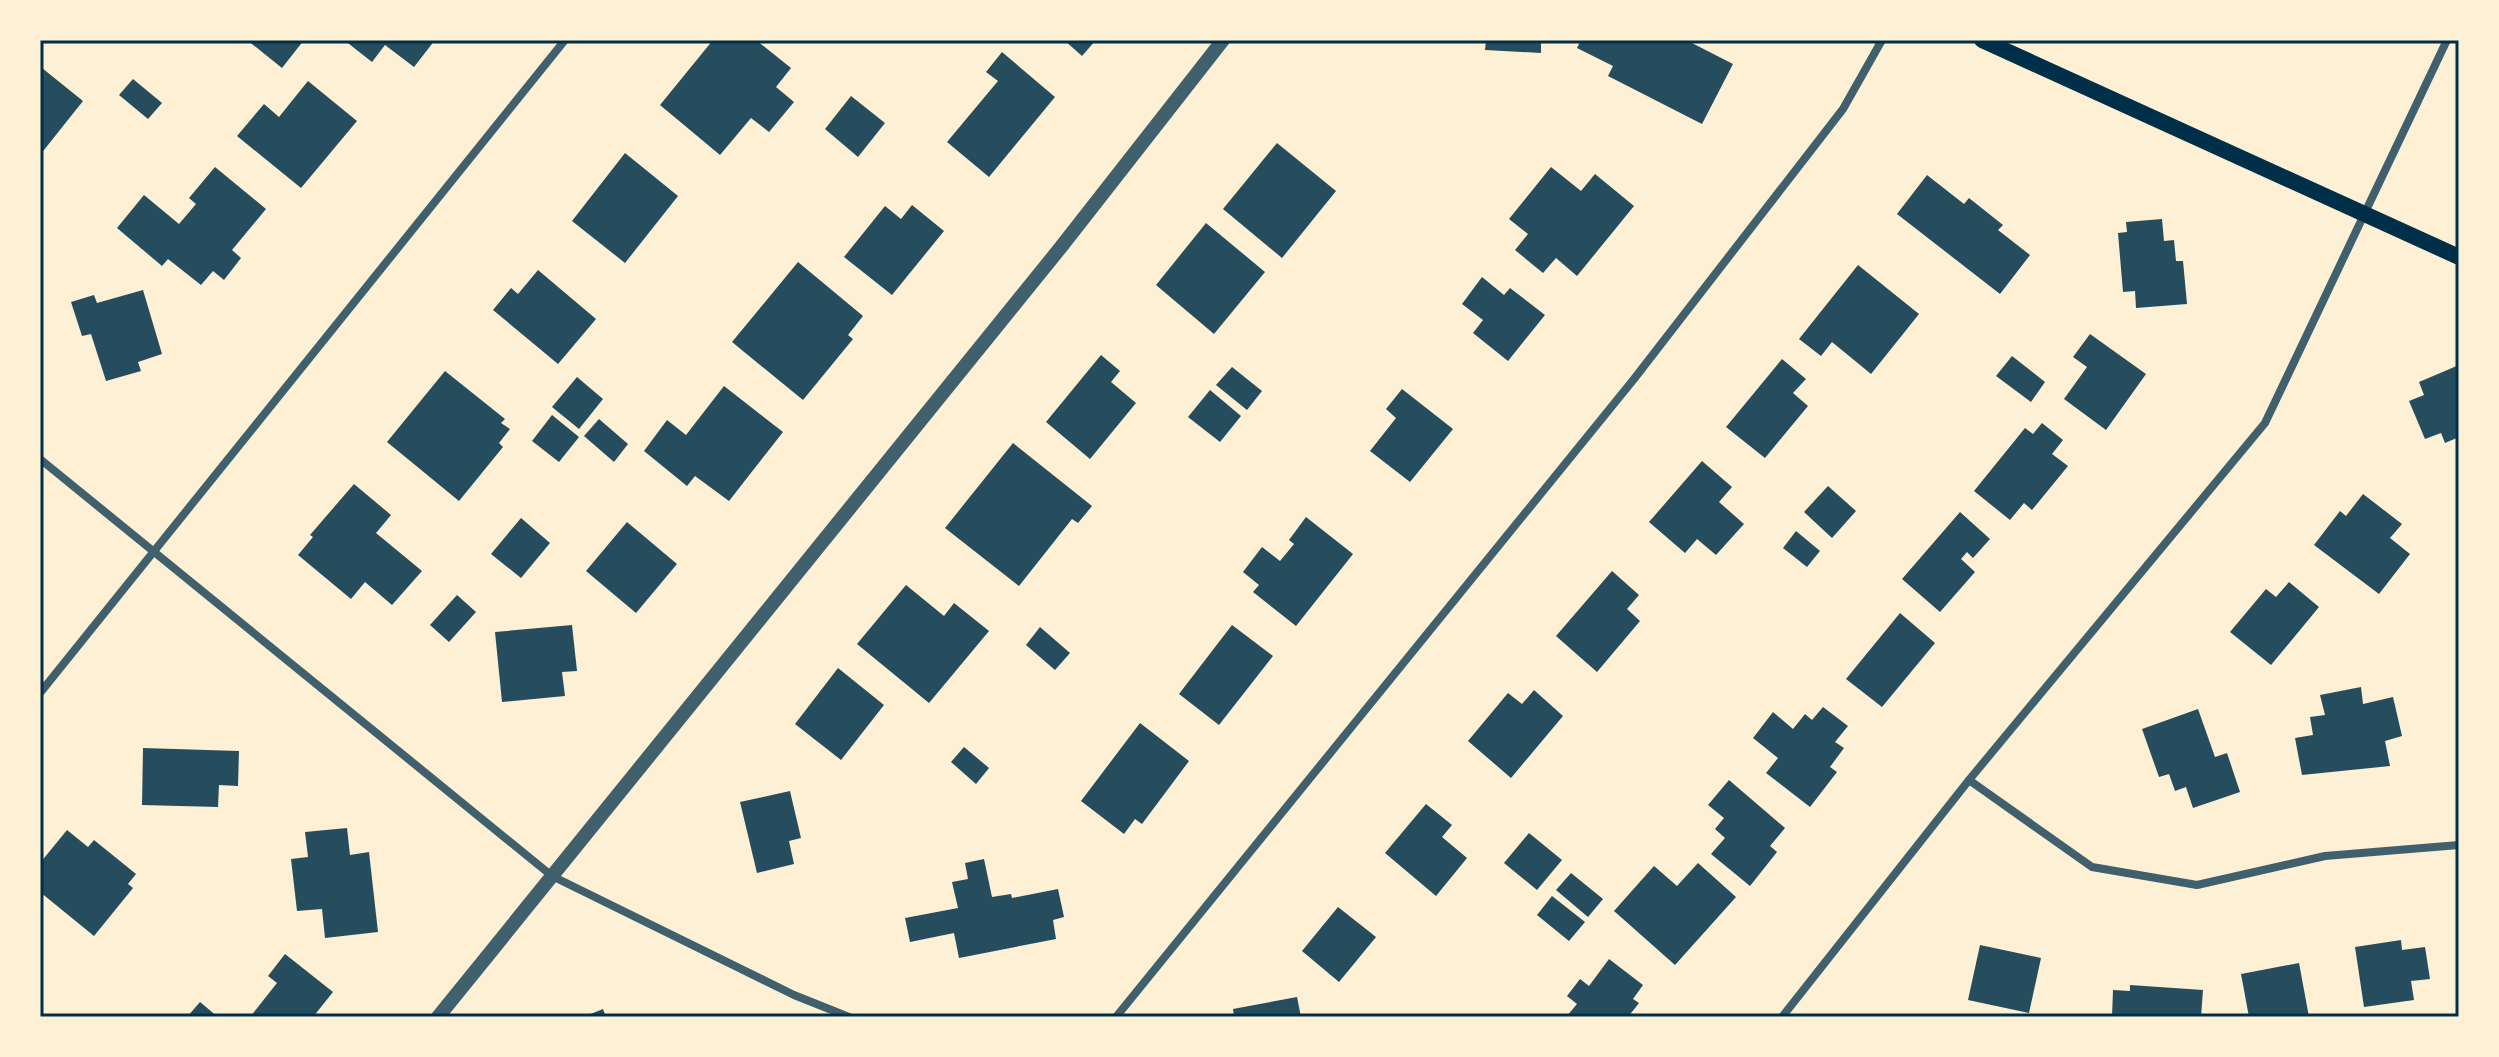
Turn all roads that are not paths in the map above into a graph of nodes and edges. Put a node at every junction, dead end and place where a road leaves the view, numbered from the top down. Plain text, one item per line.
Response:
1 (565, 40) edge
2 (1223, 40) edge
3 (1882, 40) edge
4 (1982, 40) edge
5 (2447, 40) edge
6 (2365, 213) junction
7 (2459, 257) edge
8 (40, 459) edge
9 (155, 551) junction
10 (40, 693) edge
11 (1969, 780) junction
12 (2459, 845) edge
13 (552, 876) junction
14 (438, 1017) edge
15 (849, 1017) edge
16 (1116, 1017) edge
17 (1782, 1017) edge

1 - 9 street
2 - 13 street
3 - 16 street
4 - 6 main road
5 - 6 street
6 - 7 main road
6 - 11 street
8 - 9 street
9 - 10 street
9 - 13 street
11 - 12 street
11 - 17 street
13 - 14 street
13 - 15 street

